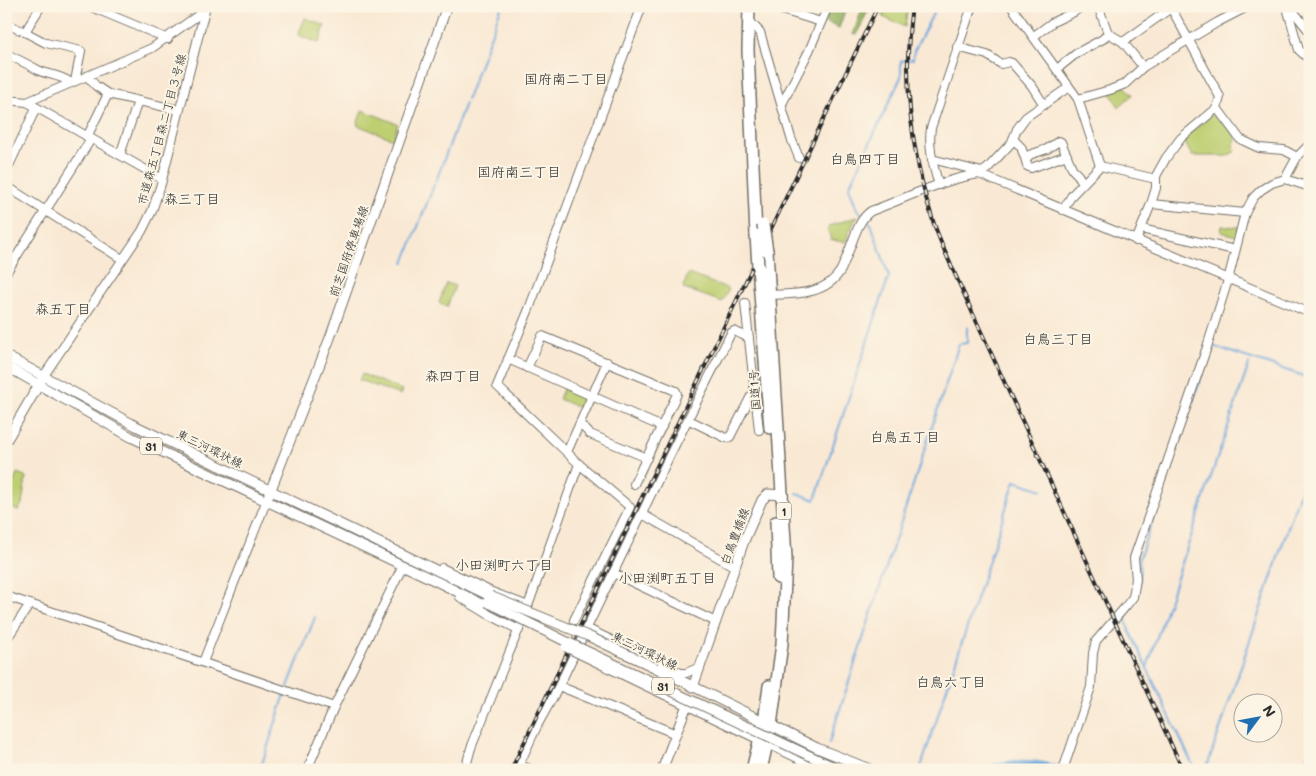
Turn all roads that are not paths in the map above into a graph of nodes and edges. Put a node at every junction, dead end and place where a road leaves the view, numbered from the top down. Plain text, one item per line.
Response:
1 (41, 6) edge
2 (88, 6) edge
3 (447, 6) edge
4 (642, 6) edge
5 (749, 6) edge
6 (756, 6) edge
7 (769, 6) edge
8 (828, 6) edge
9 (972, 6) edge
10 (1011, 6) edge
11 (1082, 6) edge
12 (1098, 6) edge
13 (1249, 6) edge
14 (1170, 7) edge
15 (1289, 7) edge
16 (205, 9) edge
17 (821, 22) junction
18 (6, 24) edge
19 (754, 26) junction
20 (25, 32) junction
21 (1310, 32) edge
22 (1108, 33) junction
23 (1034, 36) junction
24 (168, 39) junction
25 (1188, 40) junction
26 (1123, 42) junction
27 (957, 47) junction
28 (6, 54) edge
29 (1310, 60) edge
30 (1143, 67) junction
31 (1057, 69) junction
32 (87, 76) junction
33 (73, 82) junction
34 (1069, 87) junction
35 (108, 94) junction
36 (1078, 99) junction
37 (6, 100) edge
38 (138, 101) junction
39 (26, 102) junction
40 (782, 104) junction
41 (1044, 105) junction
42 (36, 108) junction
43 (1217, 108) junction
44 (179, 110) junction
45 (89, 138) junction
46 (1013, 138) junction
47 (1310, 144) edge
48 (120, 155) junction
49 (1066, 155) junction
50 (1297, 157) junction
51 (799, 158) dead end
52 (932, 159) junction
53 (1026, 161) junction
54 (1100, 166) junction
55 (6, 172) edge
56 (981, 173) junction
57 (162, 179) junction
58 (1156, 179) junction
59 (1285, 179) junction
60 (1083, 183) junction
61 (939, 185) junction
62 (6, 186) edge
63 (1310, 187) edge
64 (1152, 204) junction
65 (1063, 210) junction
66 (46, 211) junction
67 (1246, 213) junction
68 (1141, 229) junction
69 (1136, 241) junction
70 (1235, 250) junction
71 (122, 259) junction
72 (6, 273) edge
73 (1228, 280) junction
74 (766, 295) junction
75 (745, 303) dead end
76 (1310, 313) edge
77 (749, 338) junction
78 (6, 356) edge
79 (508, 359) junction
80 (607, 362) junction
81 (6, 366) edge
82 (528, 368) junction
83 (41, 381) junction
84 (755, 393) junction
85 (592, 396) junction
86 (689, 420) junction
87 (580, 424) junction
88 (662, 427) junction
89 (759, 430) dead end
90 (6, 441) edge
91 (566, 452) junction
92 (647, 458) junction
93 (579, 464) junction
94 (634, 484) dead end
95 (270, 492) junction
96 (779, 494) junction
97 (266, 502) junction
98 (642, 514) junction
99 (348, 528) junction
100 (403, 564) junction
101 (735, 567) junction
102 (613, 573) junction
103 (6, 596) edge
104 (488, 601) junction
105 (30, 604) junction
106 (528, 606) junction
107 (574, 620) dead end
108 (716, 622) junction
109 (586, 628) junction
110 (519, 630) junction
111 (6, 640) edge
112 (203, 662) junction
113 (700, 667) junction
114 (559, 686) junction
115 (693, 687) junction
116 (687, 705) junction
117 (334, 707) junction
118 (767, 724) junction
119 (676, 734) junction
120 (764, 741) junction
121 (1064, 767) edge
122 (518, 768) edge
123 (307, 770) edge
124 (464, 770) edge
125 (532, 770) edge
126 (662, 770) edge
127 (752, 770) edge
128 (762, 770) edge
129 (824, 770) edge
130 (840, 770) edge
131 (872, 770) edge

1 - 20 street
2 - 24 street
3 - 95 main road, 前芝国府停車場線
4 - 79 street
5 - 74 highway, 国道1号 / 1, bridge
6 - 19 highway, 国道1号 / 1
7 - 17 street
8 - 17 street
9 - 27 street
10 - 23 street
11 - 23 street
12 - 22 street
13 - 25 street
14 - 25 street
14 - 26 street
15 - 21 street
15 - 29 street
16 - 24 street
16 - 44 street, 市道森五丁目森二丁目３号線
17 - 40 street
18 - 20 street
19 - 40 street
19 - 74 highway, 国道1号 / 1, bridge
20 - 33 street
22 - 26 street
22 - 31 street
23 - 31 street
24 - 32 street
25 - 30 street
25 - 43 street
26 - 30 street
27 - 41 street
27 - 52 street
28 - 33 street
30 - 36 street
31 - 34 street
32 - 33 street
32 - 35 street
33 - 39 street
34 - 36 street
34 - 41 street
35 - 38 street
35 - 45 street
36 - 54 street
37 - 39 street
38 - 44 street
38 - 48 street
39 - 42 street
40 - 51 street
41 - 46 street
42 - 45 street
42 - 55 street
43 - 50 street
43 - 58 street
44 - 57 street, 市道森五丁目森二丁目３号線
45 - 48 street
45 - 66 street
46 - 53 street
46 - 56 street
47 - 50 street
48 - 57 street
49 - 53 street
49 - 53 street
49 - 60 street
50 - 59 street
52 - 56 street
52 - 61 street
54 - 58 street
54 - 60 street
56 - 61 street
56 - 65 street
57 - 71 street, 市道森五丁目森二丁目３号線
58 - 64 street
59 - 63 street
59 - 67 street
60 - 65 street
61 - 74 street
62 - 66 street
64 - 67 street
64 - 68 street
65 - 69 street
66 - 71 street
66 - 72 street
67 - 70 street
68 - 69 street
68 - 70 street
69 - 73 street
70 - 73 street
71 - 83 street, 市道森五丁目森二丁目３号線
73 - 76 street
73 - 121 street
74 - 96 highway, 国道1号 / 1
75 - 77 street
77 - 84 street
77 - 86 street
78 - 83 main road, 東三河環状線 / 31
79 - 82 street
79 - 91 street
80 - 82 street
80 - 85 street
80 - 88 street
81 - 83 main road, 東三河環状線 / 31
82 - 85 street
83 - 90 main road
83 - 95 main road, 東三河環状線 / 31
83 - 97 main road, 東三河環状線 / 31
84 - 86 street
84 - 89 street
85 - 87 street
85 - 88 street
86 - 98 street
87 - 91 street
87 - 92 street
88 - 92 street
91 - 93 street
92 - 94 street
93 - 106 street
93 - 107 street
95 - 97 main road, 前芝国府停車場線
95 - 99 main road, 東三河環状線 / 31
96 - 101 main road, 白鳥豊橋線
96 - 118 highway, 国道1号 / 1
97 - 100 main road, 東三河環状線 / 31
97 - 112 street
98 - 101 street
98 - 102 street
99 - 100 main road, 東三河環状線 / 31
99 - 106 street
100 - 104 main road, 東三河環状線 / 31
100 - 104 main road, 東三河環状線 / 31
100 - 110 street
100 - 117 street
101 - 108 main road, 白鳥豊橋線
102 - 108 street
102 - 109 street
103 - 105 street
104 - 115 main road, 東三河環状線 / 31, bridge
104 - 116 main road, 東三河環状線 / 31, bridge
104 - 130 main road, 東三河環状線 / 31, bridge
105 - 111 street
105 - 112 street
106 - 110 street
108 - 113 main road, 白鳥豊橋線
109 - 113 street
109 - 114 street
110 - 124 street
112 - 117 street
113 - 115 main road, 白鳥豊橋線
114 - 119 street
114 - 122 street
115 - 118 main road, 東三河環状線 / 31
116 - 119 main road
116 - 120 main road, 東三河環状線 / 31
117 - 123 street
118 - 120 highway, 国道1号 / 1
118 - 131 main road, 東三河環状線 / 31
119 - 126 main road
120 - 127 highway, 国道1号 / 1
120 - 128 highway, 国道1号 / 1
120 - 129 main road, 東三河環状線 / 31
122 - 125 street

